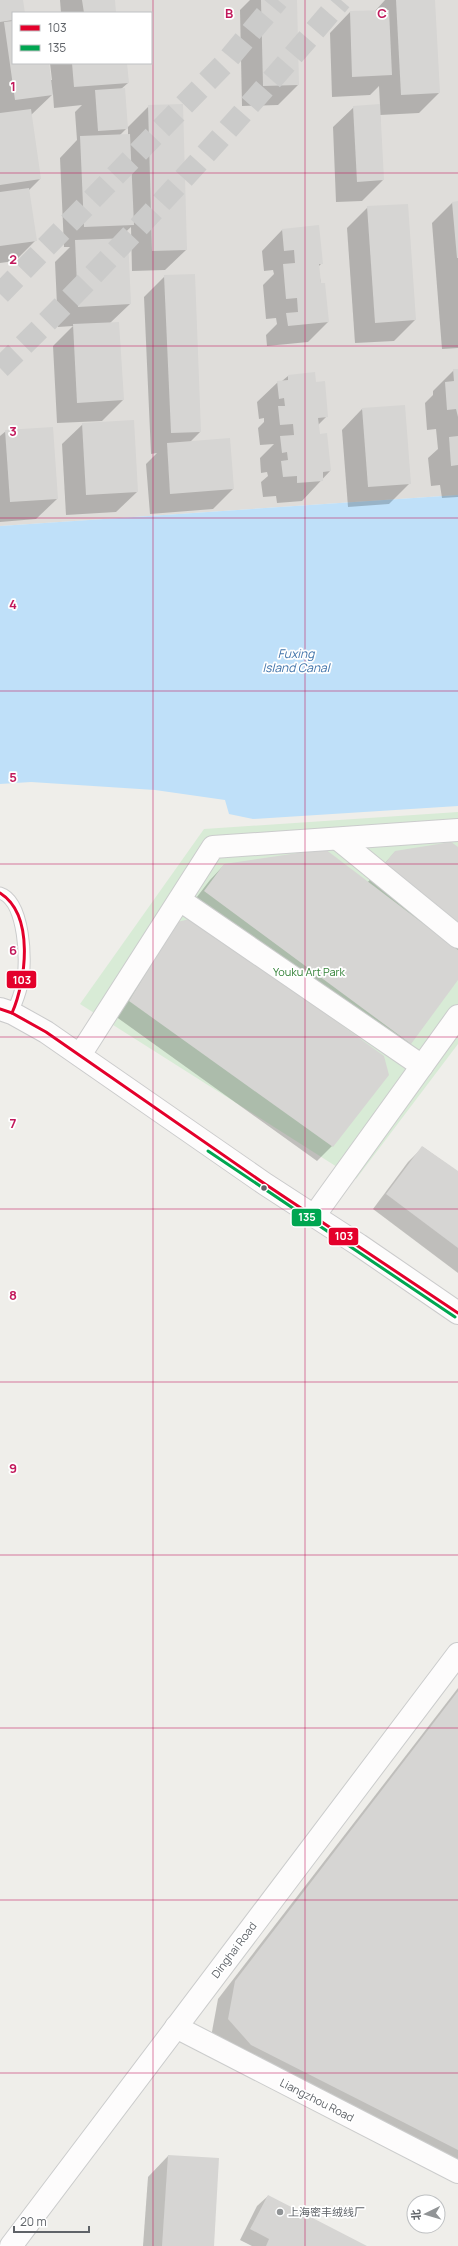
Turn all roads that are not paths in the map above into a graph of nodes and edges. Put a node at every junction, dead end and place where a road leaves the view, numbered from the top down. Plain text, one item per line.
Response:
1 (458, 830) edge
2 (338, 839) junction
3 (0, 893) edge
4 (180, 900) junction
5 (458, 937) edge
6 (6, 1011) edge
7 (458, 1016) edge
8 (80, 1056) junction
9 (422, 1066) junction
10 (314, 1216) junction
11 (458, 1313) edge
12 (458, 1654) edge
13 (176, 2028) junction
14 (458, 2172) edge
15 (11, 2246) edge

1 - 2 street
2 - 4 street
2 - 5 street
3 - 6 lane
4 - 8 street
4 - 9 street
6 - 8 street
7 - 9 street
8 - 10 street
9 - 10 street
10 - 11 street
12 - 13 street, Dinghai Road
13 - 14 street, Liangzhou Road
13 - 15 street, Dinghai Road

